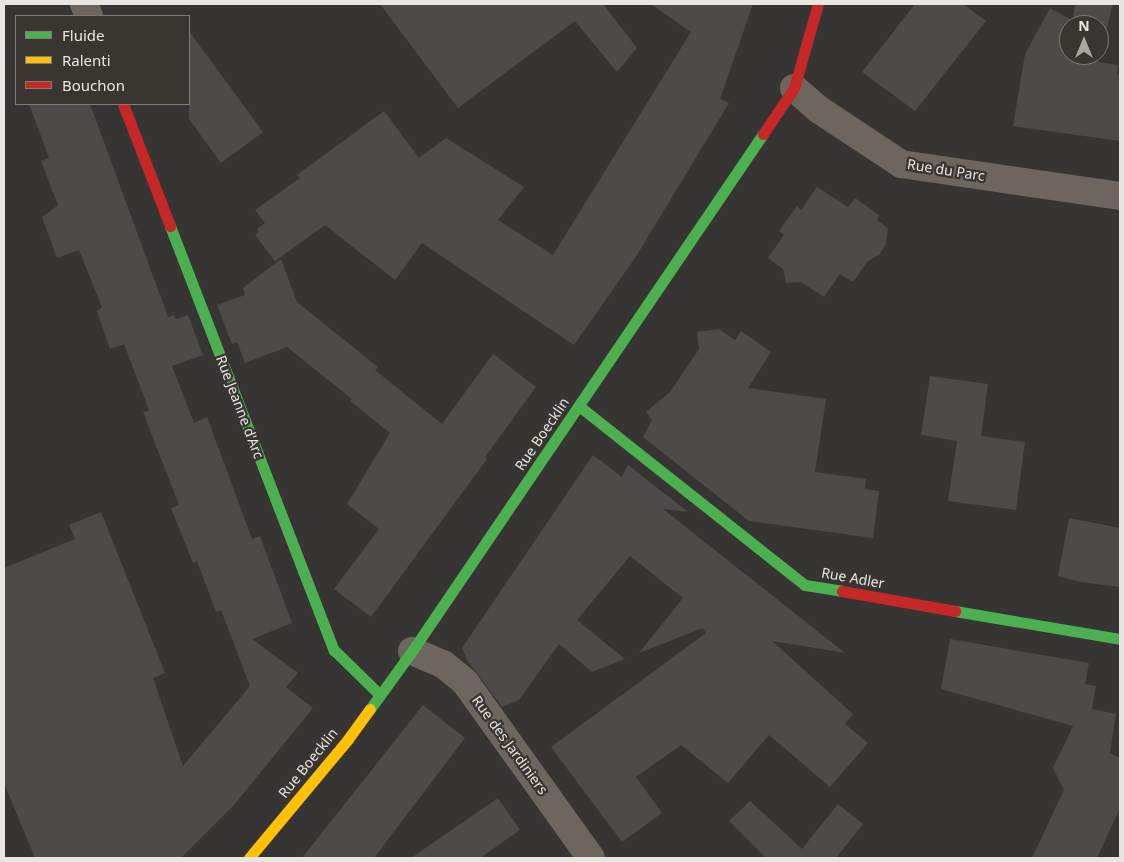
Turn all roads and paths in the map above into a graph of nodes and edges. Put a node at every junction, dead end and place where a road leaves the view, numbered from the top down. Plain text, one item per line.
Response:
1 (818, 4) edge
2 (794, 88) junction
3 (123, 105) edge
4 (1120, 196) edge
5 (580, 406) junction
6 (1120, 640) edge
7 (412, 651) junction
8 (380, 695) junction
9 (249, 858) edge
10 (591, 858) edge

1 - 2 street, Rue Boecklin
2 - 4 street, Rue du Parc
2 - 5 street, Rue Boecklin
3 - 8 street, Rue Jeanne d'Arc
5 - 6 street, Rue Adler
5 - 7 street, Rue Boecklin
7 - 8 street, Rue Boecklin
7 - 10 street, Rue des Jardiniers
8 - 9 street, Rue Boecklin

